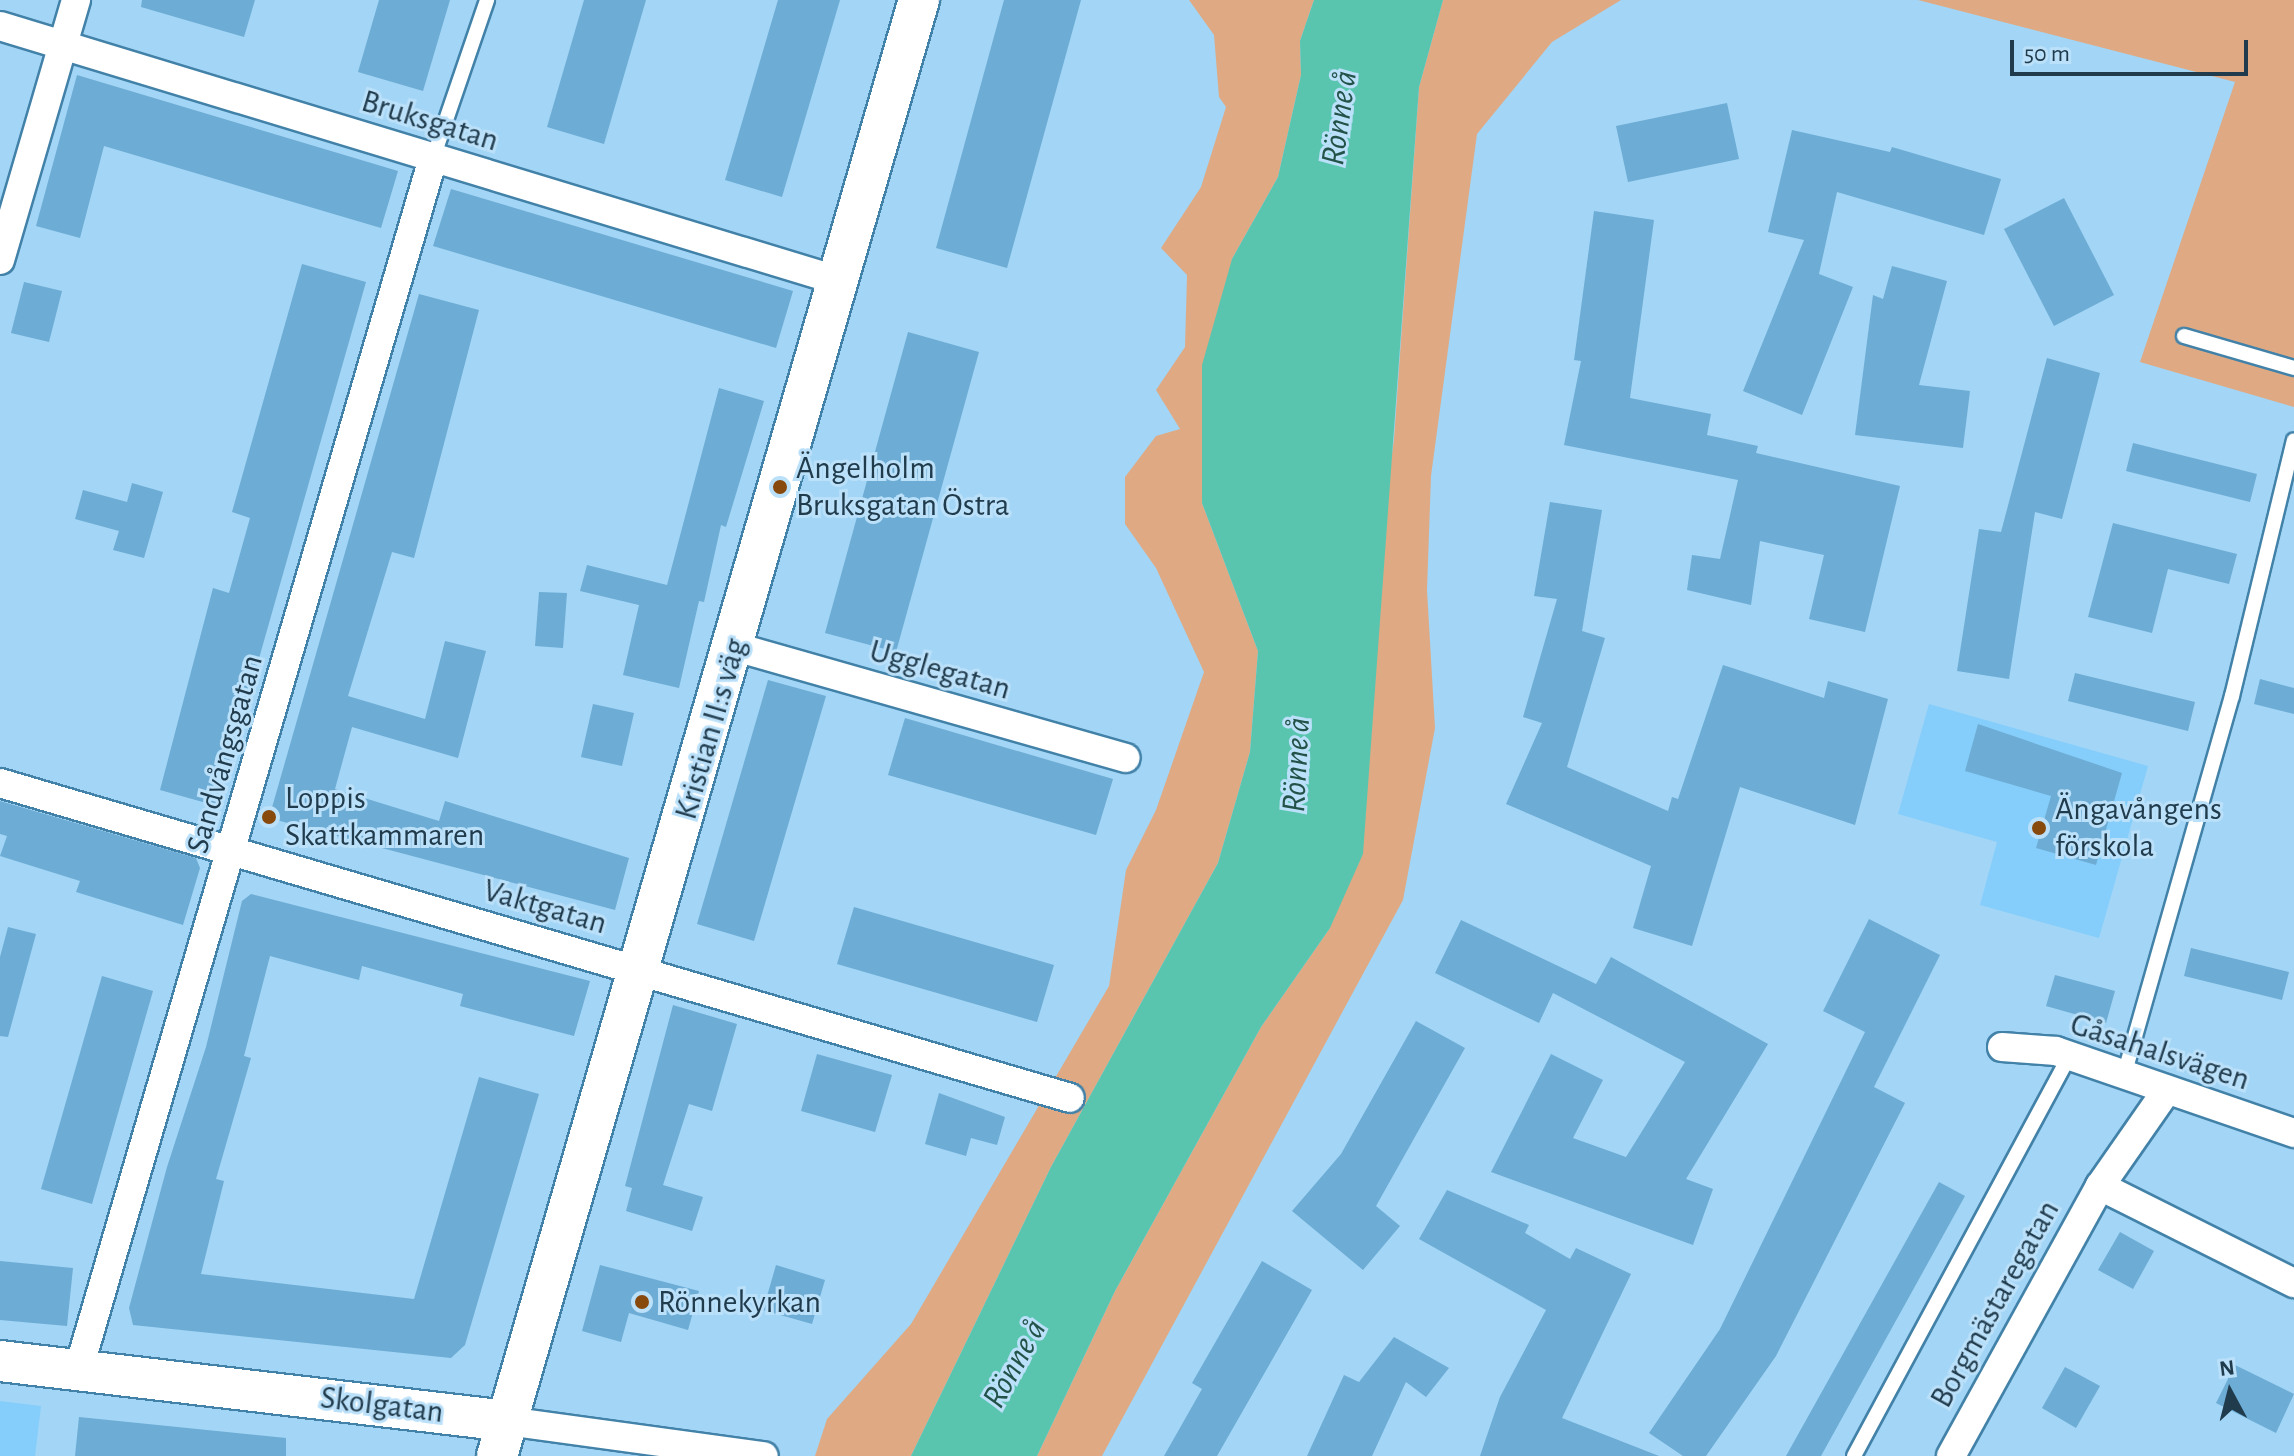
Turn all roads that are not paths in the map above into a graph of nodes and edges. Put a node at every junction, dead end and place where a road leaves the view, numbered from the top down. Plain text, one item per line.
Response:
1 (76, 0) edge
2 (487, 0) edge
3 (919, 0) edge
4 (0, 26) edge
5 (63, 45) junction
6 (433, 158) junction
7 (0, 260) edge
8 (840, 281) junction
9 (2184, 336) dead end
10 (2294, 368) edge
11 (2294, 440) edge
12 (736, 647) junction
13 (1126, 758) dead end
14 (0, 783) edge
15 (233, 852) junction
16 (641, 970) junction
17 (2002, 1047) dead end
18 (2069, 1056) junction
19 (2124, 1075) junction
20 (2167, 1090) junction
21 (1070, 1098) dead end
22 (2294, 1133) edge
23 (2100, 1186) junction
24 (2294, 1283) edge
25 (0, 1361) edge
26 (79, 1368) junction
27 (502, 1438) edge
28 (764, 1456) edge
29 (1854, 1456) edge
30 (1951, 1456) edge

1 - 5 street
2 - 6 lane
3 - 8 main road, Kristian II:s väg
4 - 5 street, Bruksgatan
5 - 6 street, Bruksgatan
5 - 7 street
6 - 8 street, Bruksgatan
6 - 15 street, Sandvångsgatan
8 - 12 main road, Kristian II:s väg
9 - 10 lane
11 - 19 lane
12 - 13 street, Ugglegatan
12 - 16 main road, Kristian II:s väg
14 - 15 street, Vaktgatan
15 - 16 street, Vaktgatan
15 - 26 street, Sandvångsgatan
16 - 21 street, Vaktgatan
16 - 27 main road, Kristian II:s väg
17 - 18 street, Gåsahalsvägen
18 - 19 street, Gåsahalsvägen
18 - 29 lane
19 - 20 street, Gåsahalsvägen
20 - 22 street, Gåsahalsvägen
20 - 23 street, Borgmästaregatan
23 - 24 street
23 - 30 street, Borgmästaregatan
25 - 26 main road, Skolgatan
26 - 27 main road, Skolgatan
27 - 28 street, Skolgatan

